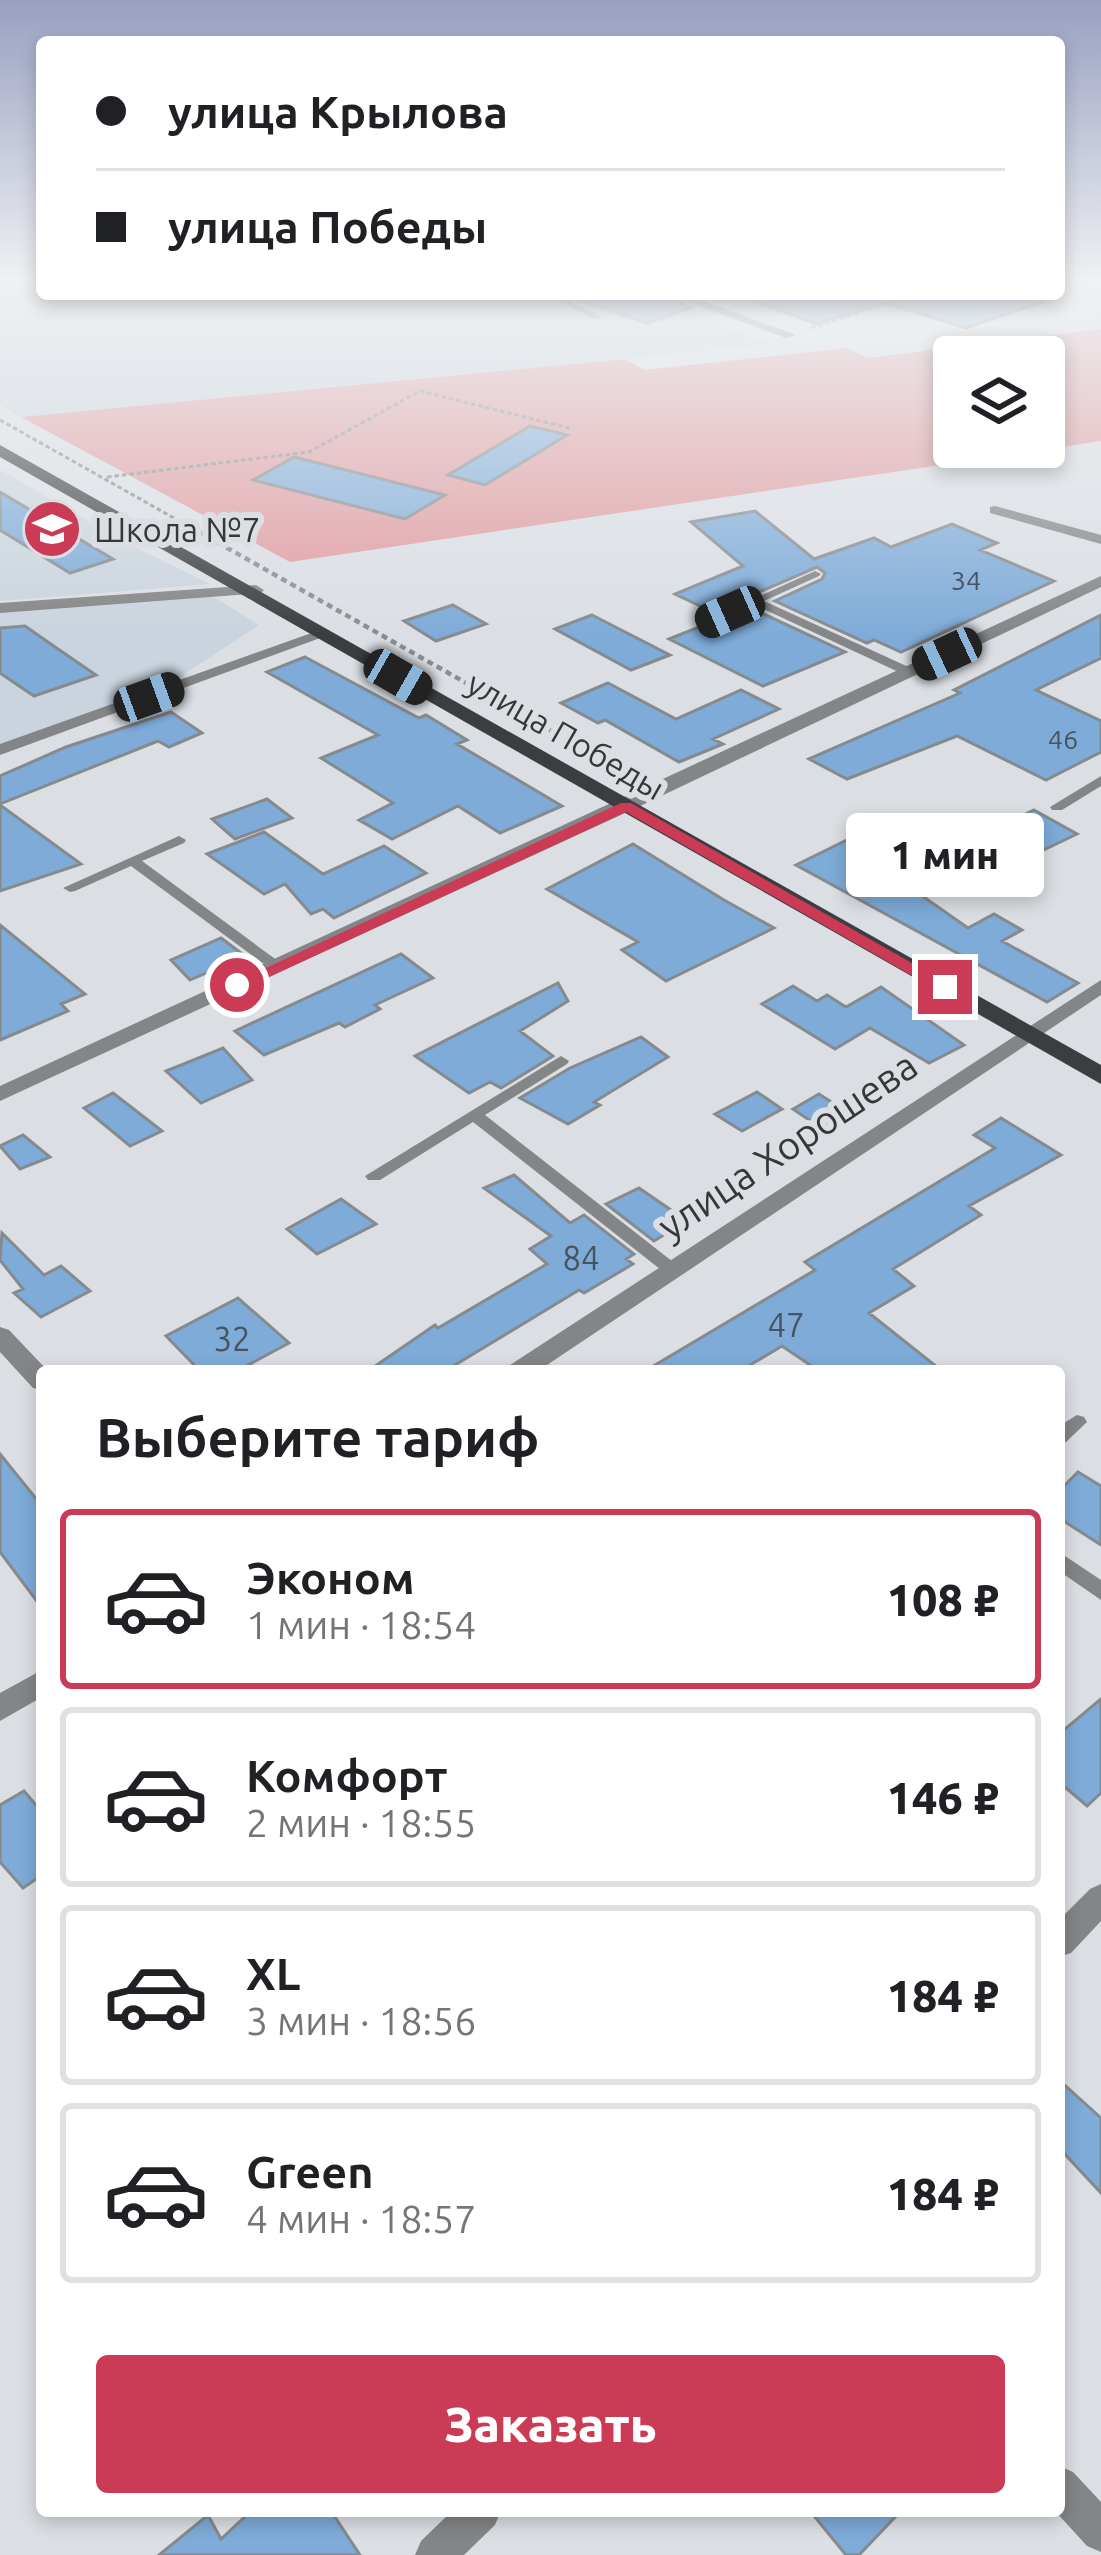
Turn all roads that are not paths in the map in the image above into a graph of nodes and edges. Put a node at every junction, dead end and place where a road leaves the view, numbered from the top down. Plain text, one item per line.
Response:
1 (0, 448) edge
2 (995, 510) dead end
3 (1101, 540) edge
4 (815, 574) dead end
5 (1101, 581) edge
6 (253, 590) junction
7 (755, 601) junction
8 (0, 608) edge
9 (706, 623) dead end
10 (323, 634) junction
11 (909, 672) junction
12 (0, 750) edge
13 (1101, 780) edge
14 (628, 805) junction
15 (1057, 808) dead end
16 (179, 840) dead end
17 (133, 861) junction
18 (70, 888) dead end
19 (277, 967) junction
20 (1101, 986) edge
21 (1027, 1031) junction
22 (561, 1061) dead end
23 (1101, 1073) edge
24 (0, 1094) edge
25 (475, 1115) junction
26 (374, 1176) dead end
27 (671, 1269) junction
28 (0, 1336) edge
29 (528, 1365) edge
30 (36, 1375) edge
31 (1077, 1422) dead end
32 (1065, 1432) edge
33 (1065, 1564) edge
34 (1101, 1591) edge
35 (36, 1686) edge
36 (0, 1708) edge
37 (1101, 1899) edge
38 (1065, 1936) edge
39 (1065, 2493) edge
40 (476, 2517) edge
41 (1101, 2532) edge
42 (436, 2555) edge

1 - 6 main road, улица Победы
2 - 3 street
4 - 7 lane
5 - 11 street
6 - 8 street
6 - 10 main road, улица Победы
6 - 14 main road, улица Победы
7 - 9 lane
7 - 11 lane
10 - 12 street
10 - 14 main road, улица Победы
11 - 14 street
13 - 15 lane
14 - 19 street
14 - 21 main road, улица Победы
16 - 17 lane
17 - 18 lane
17 - 19 lane
19 - 24 street
20 - 21 street, улица Хорошева
21 - 23 main road, улица Победы
21 - 27 street, улица Хорошева
22 - 25 lane
25 - 26 lane
25 - 27 lane
27 - 29 street, улица Хорошева
28 - 30 street
31 - 32 lane
33 - 34 lane
35 - 36 street
37 - 38 street
39 - 41 street
40 - 42 street

